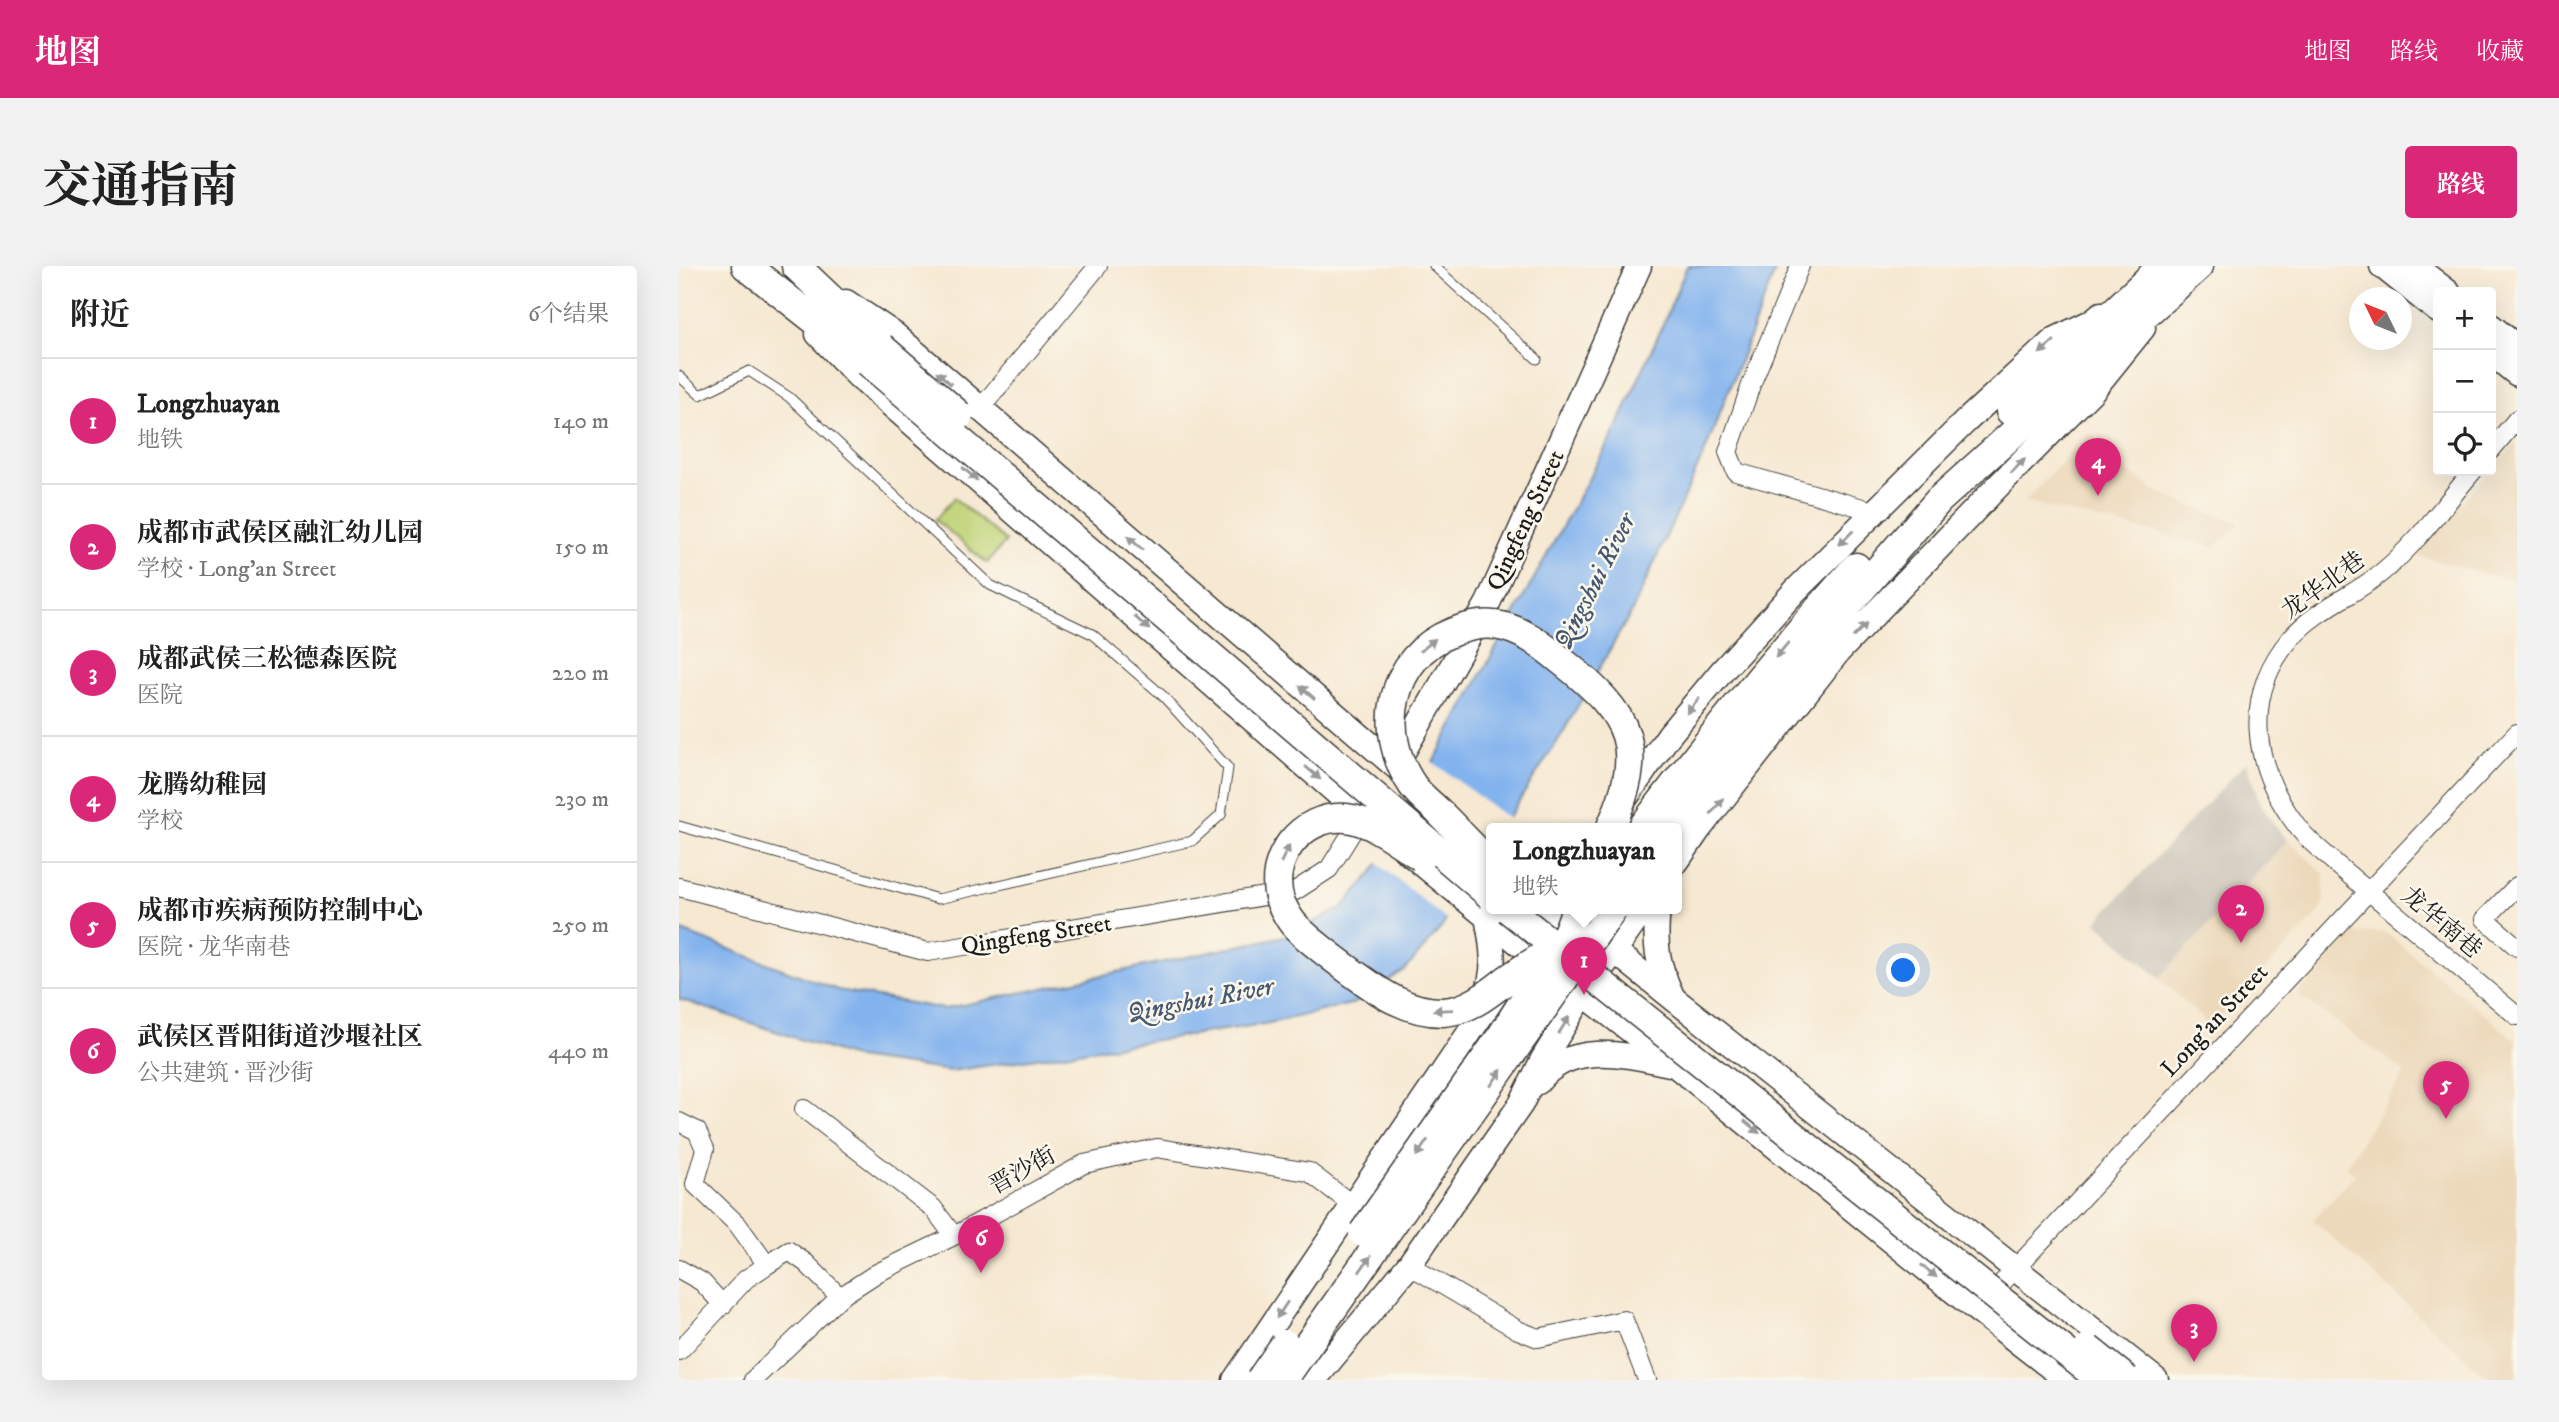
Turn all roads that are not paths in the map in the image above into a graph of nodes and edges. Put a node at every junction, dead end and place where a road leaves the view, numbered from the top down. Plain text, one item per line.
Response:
1 (746, 266) edge
2 (1098, 266) edge
3 (1434, 266) edge
4 (1639, 266) edge
5 (1800, 266) edge
6 (2199, 266) edge
7 (2382, 266) edge
8 (2414, 266) edge
9 (799, 269) edge
10 (2167, 273) edge
11 (2441, 287) edge
12 (778, 293) junction
13 (2433, 307) edge
14 (2496, 330) edge
15 (2517, 347) edge
16 (874, 355) junction
17 (2496, 357) edge
18 (1537, 359) dead end
19 (2517, 374) edge
20 (679, 376) edge
21 (980, 409) junction
22 (2517, 419) edge
23 (2496, 444) edge
24 (2469, 476) edge
25 (1932, 495) junction
26 (1873, 511) junction
27 (2517, 733) edge
28 (1395, 766) junction
29 (1370, 822) junction
30 (1609, 823) edge
31 (1611, 823) edge
32 (1645, 823) edge
33 (1675, 823) edge
34 (679, 826) edge
35 (1486, 845) edge
36 (1682, 854) edge
37 (1486, 860) edge
38 (1486, 870) edge
39 (2517, 886) edge
40 (679, 887) edge
41 (2368, 891) junction
42 (1486, 895) edge
43 (1486, 898) edge
44 (1486, 898) edge
45 (1500, 914) edge
46 (1505, 914) edge
47 (1509, 914) edge
48 (1509, 914) edge
49 (1547, 914) edge
50 (1568, 914) edge
51 (1574, 914) edge
52 (1581, 914) edge
53 (1609, 914) edge
54 (1641, 914) edge
55 (1658, 914) edge
56 (1563, 940) junction
57 (2517, 947) edge
58 (1526, 949) junction
59 (1616, 951) junction
60 (1584, 993) junction
61 (1674, 999) junction
62 (2517, 1016) edge
63 (1465, 1039) junction
64 (1675, 1065) junction
65 (1521, 1104) junction
66 (804, 1109) dead end
67 (680, 1125) edge
68 (1354, 1206) junction
69 (954, 1236) junction
70 (767, 1265) junction
71 (1409, 1265) junction
72 (679, 1269) edge
73 (2014, 1269) junction
74 (840, 1297) junction
75 (723, 1304) junction
76 (1977, 1310) junction
77 (679, 1351) edge
78 (753, 1380) edge
79 (1235, 1380) edge
80 (1260, 1380) edge
81 (1283, 1380) edge
82 (1314, 1380) edge
83 (1647, 1380) edge
84 (2067, 1380) edge
85 (2101, 1380) edge
86 (2127, 1380) edge
87 (2156, 1380) edge

1 - 12 main road
2 - 21 street
3 - 18 lane
4 - 28 main road, Qingfeng Street
5 - 26 street
6 - 10 main road
7 - 13 main road
8 - 11 main road
9 - 16 main road
21 -> 9 main road
10 - 25 main road
10 -> 26 main road
36 -> 10 main road
12 - 16 main road
12 -> 29 main road
14 - 15 main road
16 - 38 main road, bridge
16 - 42 main road, bridge
17 - 19 main road
20 - 34 lane
28 -> 21 main road
22 - 23 street
24 - 41 street, 龙华北巷
25 -> 32 main road
25 - 33 main road
26 -> 31 main road
27 - 41 street, Long'an Street
28 - 35 main road, bridge
29 - 40 street, Qingfeng Street
29 - 43 main road, bridge
37 -> 30 main road, bridge
39 - 57 street
41 - 62 street, 龙华南巷
41 - 73 street, Long'an Street
56 -> 44 main road, bridge
45 - 63 main road
46 - 58 main road
47 - 85 main road, bridge
48 - 86 main road, bridge
49 - 58 main road
50 - 59 main road
51 - 56 main road, bridge
52 - 56 main road, bridge
81 -> 53 main road, bridge
54 - 59 main road
55 - 61 main road
56 -> 80 main road, bridge
58 - 60 main road
58 - 63 main road
59 - 60 main road
59 - 61 main road
60 - 64 main road
65 -> 60 main road
61 - 73 main road
63 - 68 main road
64 - 65 main road
64 -> 76 main road
65 - 71 main road
66 - 69 street
67 - 70 street
68 - 69 street, 晋沙街
68 -> 79 main road
69 - 74 street, 晋沙街
70 - 74 street
70 - 75 street
71 - 82 main road
71 - 83 street
72 - 75 street
73 - 76 street, Long'an Street
73 - 87 main road
74 - 78 street, 晋沙街
75 - 77 street
76 - 84 main road

